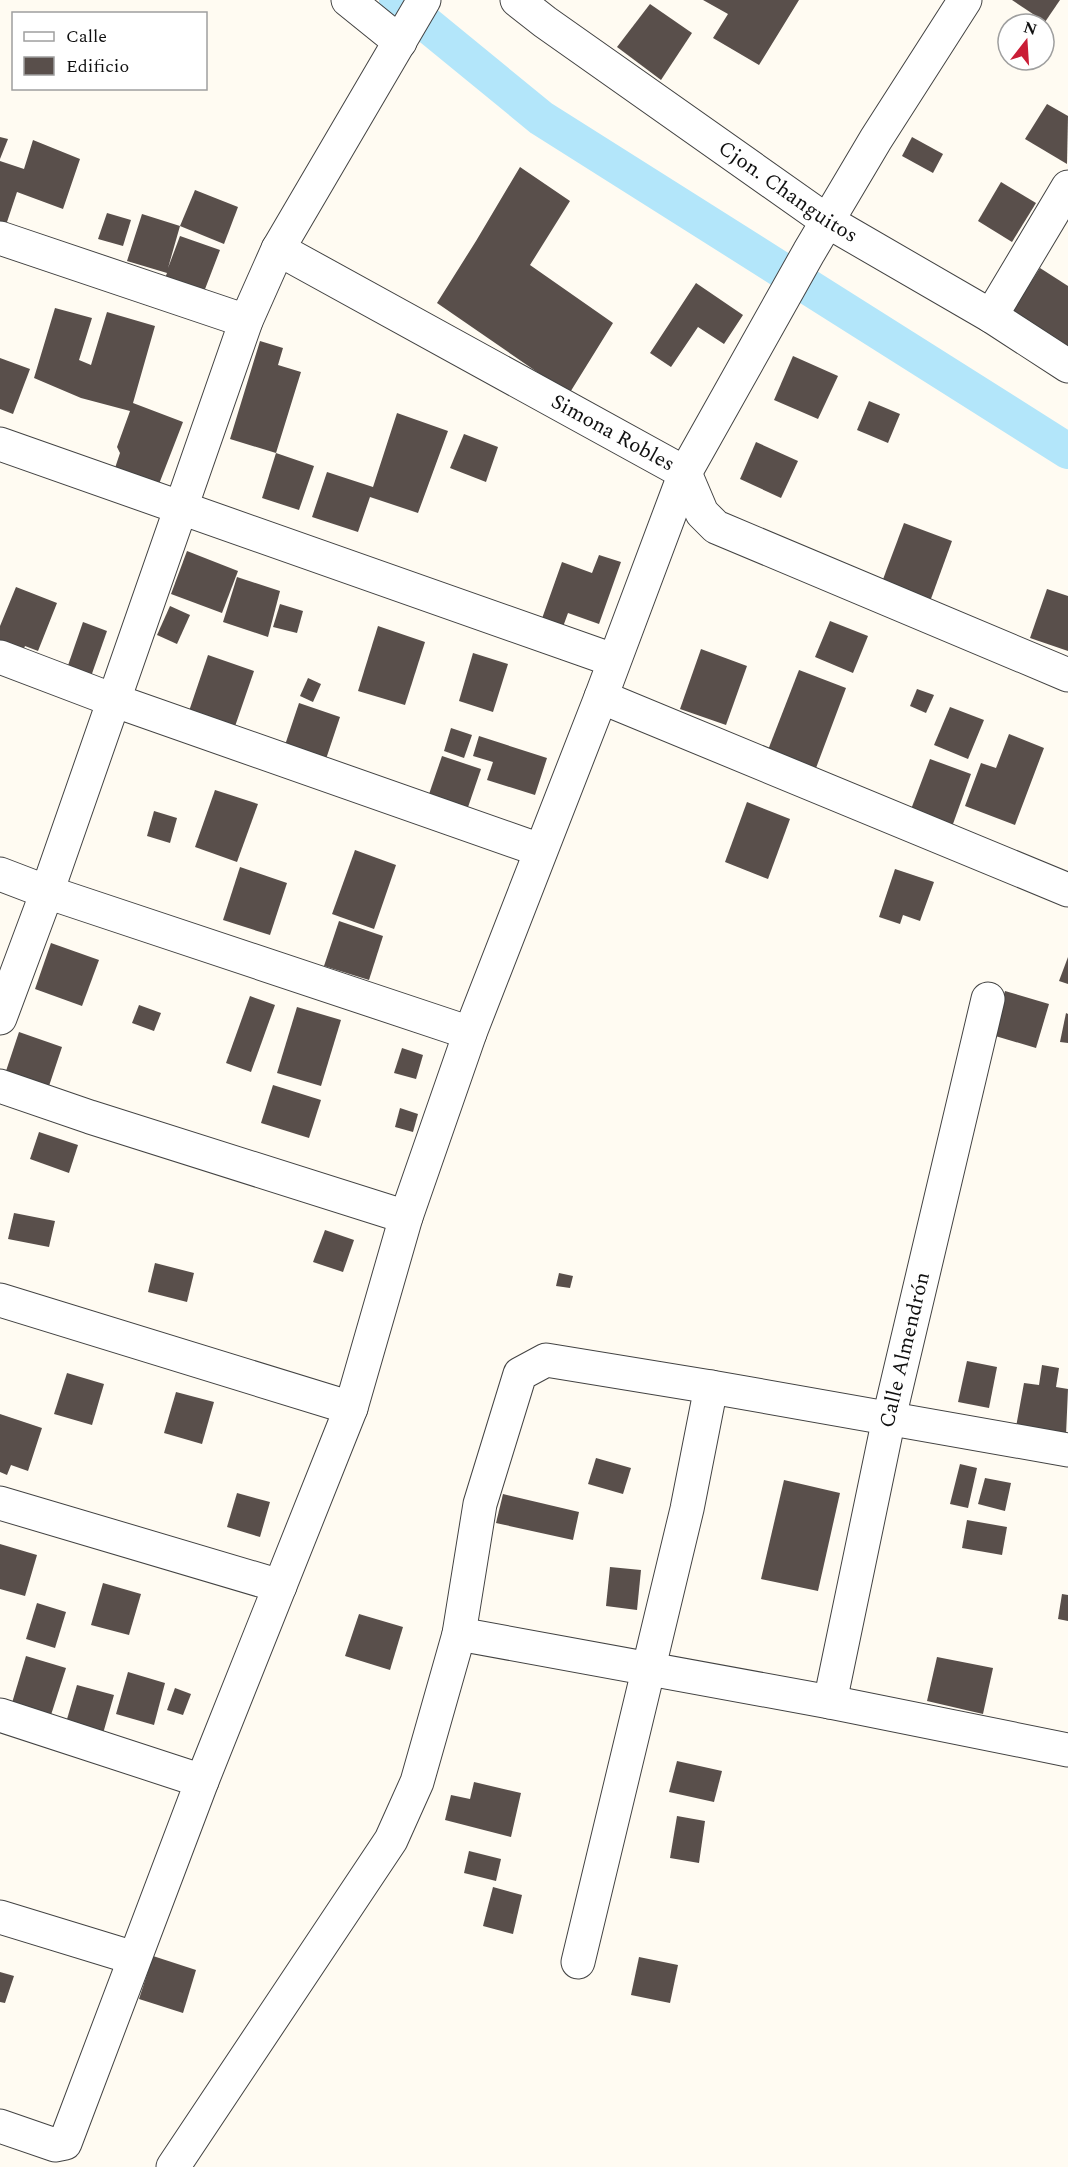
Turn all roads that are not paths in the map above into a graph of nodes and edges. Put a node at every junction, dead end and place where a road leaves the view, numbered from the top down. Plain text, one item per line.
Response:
1 (348, 0) edge
2 (424, 0) edge
3 (518, 0) edge
4 (965, 0) edge
5 (552, 11) edge
6 (403, 36) junction
7 (1068, 187) edge
8 (827, 221) junction
9 (0, 238) edge
10 (278, 249) junction
11 (991, 316) junction
12 (246, 321) junction
13 (1068, 366) edge
14 (0, 444) edge
15 (685, 473) junction
16 (180, 506) junction
17 (0, 657) edge
18 (613, 660) junction
19 (1068, 675) edge
20 (601, 697) junction
21 (113, 700) junction
22 (540, 850) junction
23 (0, 874) edge
24 (1068, 890) edge
25 (47, 892) junction
26 (988, 999) dead end
27 (0, 1018) edge
28 (470, 1033) junction
29 (0, 1086) edge
30 (406, 1217) junction
31 (0, 1300) edge
32 (711, 1387) junction
33 (351, 1408) junction
34 (889, 1418) junction
35 (1068, 1450) edge
36 (0, 1503) edge
37 (280, 1586) junction
38 (459, 1634) junction
39 (648, 1668) junction
40 (830, 1702) junction
41 (0, 1715) edge
42 (1068, 1750) edge
43 (201, 1781) junction
44 (0, 1917) edge
45 (134, 1958) junction
46 (578, 1962) dead end
47 (0, 2126) edge
48 (173, 2167) edge

1 - 6 street
2 - 6 street
3 - 5 street, Cjon. Changuitos
4 - 8 street
5 - 8 street, Cjon. Changuitos
6 - 10 street
7 - 11 street
8 - 11 street, Cjon. Changuitos
8 - 15 street
9 - 12 street
10 - 12 street
10 - 15 street, Simona Robles
11 - 13 street, Cjon. Changuitos
12 - 16 street
14 - 16 street
15 - 18 street
15 - 19 street, Simona Robles
16 - 18 street
16 - 21 street
17 - 21 street
18 - 20 street
20 - 22 street
20 - 24 street
21 - 22 street
21 - 25 street
22 - 28 street
23 - 25 street
25 - 27 street
25 - 28 street
26 - 34 street, Calle Almendrón
28 - 30 street
29 - 30 street
30 - 33 street
31 - 33 street
32 - 34 street
32 - 38 street
32 - 39 street
33 - 37 street
34 - 35 street
34 - 40 street, Calle Almendrón
36 - 37 street
37 - 43 street
38 - 39 street
38 - 48 street
39 - 40 street
39 - 46 street
40 - 42 street
41 - 43 street
43 - 45 street
44 - 45 street
45 - 47 street

